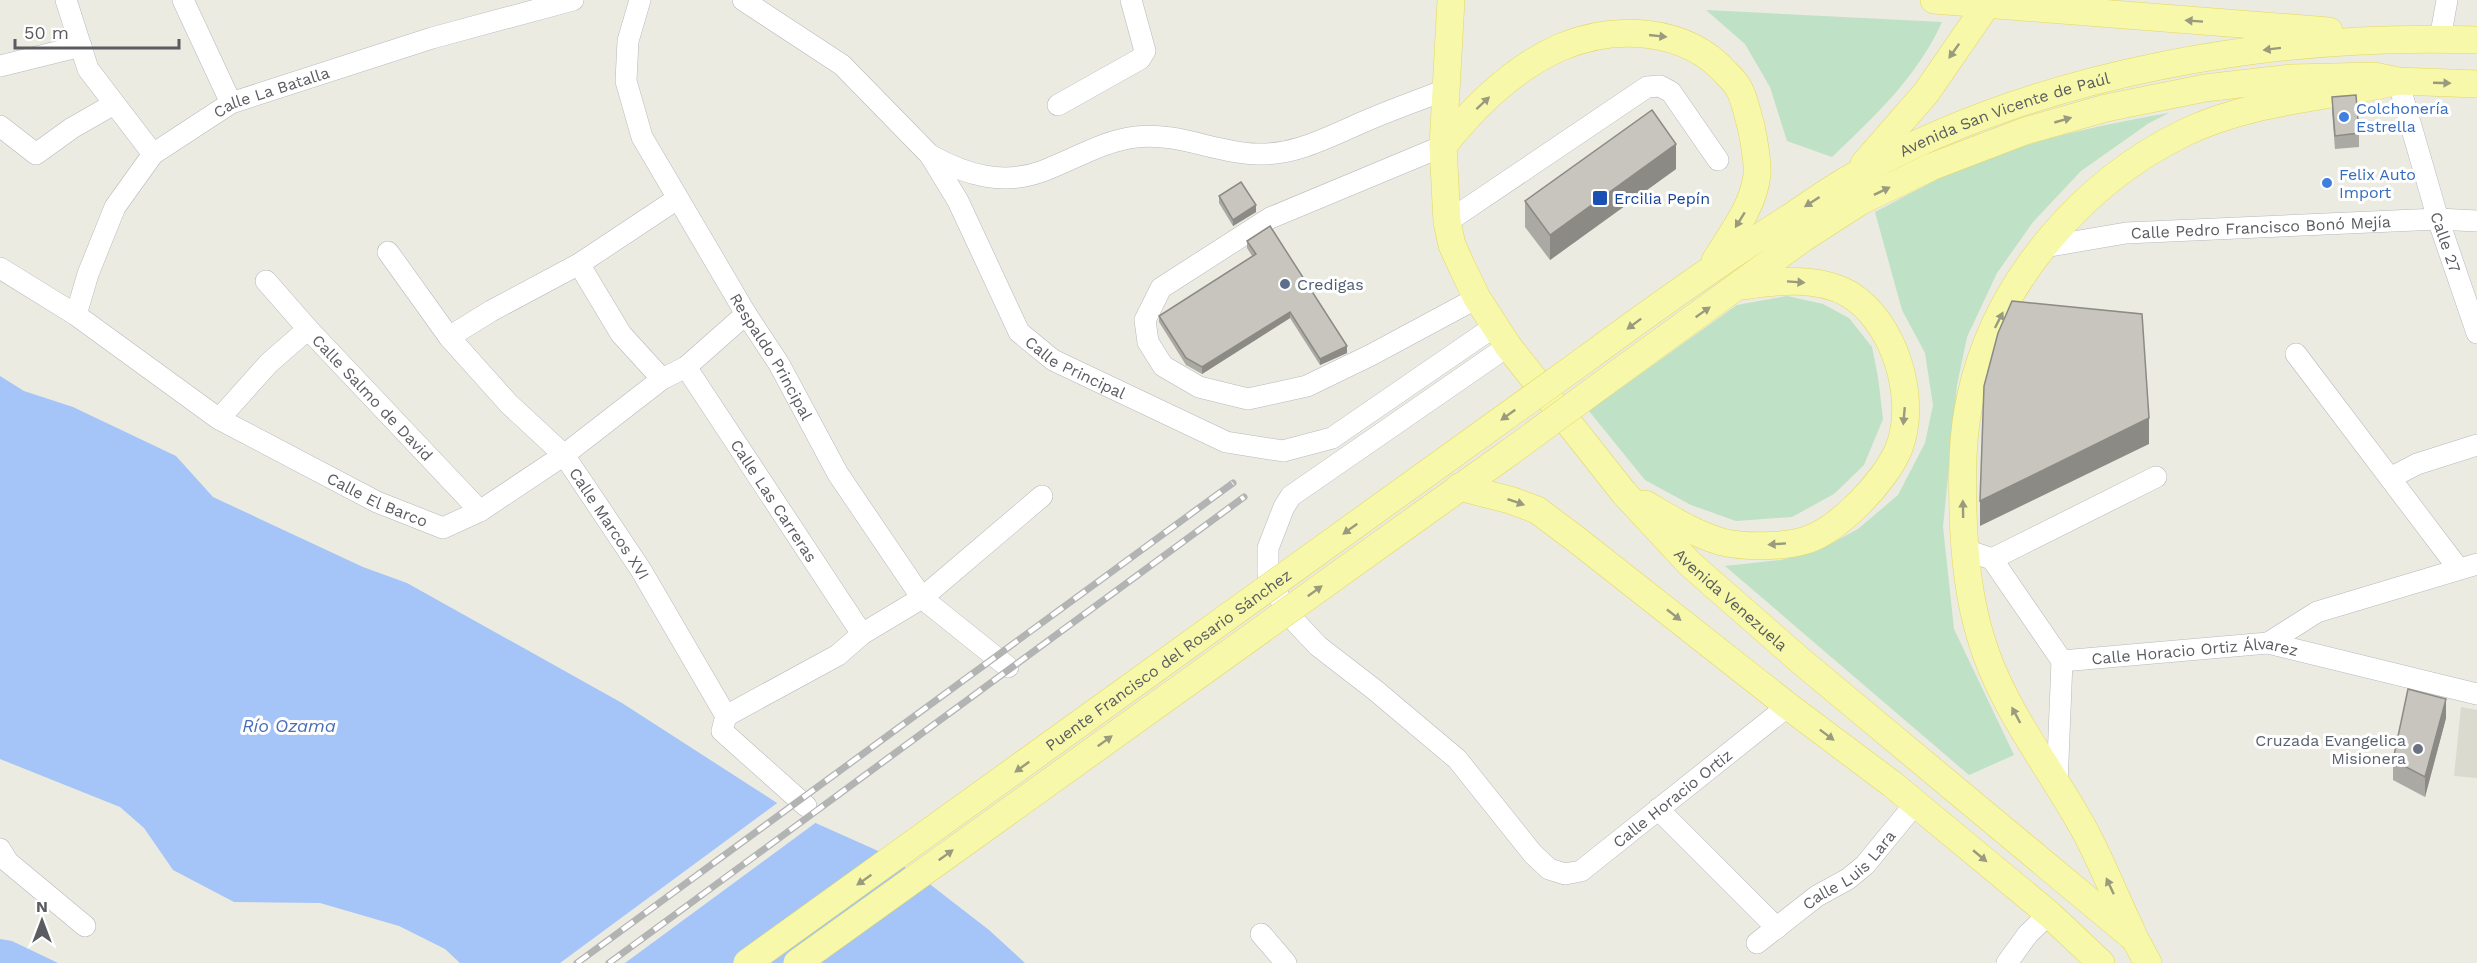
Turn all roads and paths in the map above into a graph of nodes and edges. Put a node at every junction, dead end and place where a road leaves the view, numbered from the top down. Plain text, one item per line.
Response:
1 (66, 0) edge
2 (183, 0) edge
3 (573, 0) edge
4 (640, 0) edge
5 (743, 0) edge
6 (1131, 0) edge
7 (1451, 0) edge
8 (1934, 0) edge
9 (2447, 0) edge
10 (1989, 2) edge
11 (2440, 39) junction
12 (2477, 40) edge
13 (81, 46) junction
14 (0, 66) edge
15 (2398, 81) junction
16 (2477, 84) edge
17 (1444, 90) junction
18 (231, 103) junction
19 (114, 104) junction
20 (1058, 105) dead end
21 (0, 126) edge
22 (1443, 146) junction
23 (153, 154) junction
24 (930, 155) junction
25 (1718, 159) dead end
26 (1854, 176) junction
27 (677, 199) junction
28 (2438, 219) junction
29 (2477, 221) edge
30 (1447, 222) junction
31 (2044, 247) junction
32 (388, 252) dead end
33 (579, 264) junction
34 (0, 268) edge
35 (1710, 268) junction
36 (266, 281) dead end
37 (1738, 287) junction
38 (1478, 298) junction
39 (1662, 303) junction
40 (746, 314) junction
41 (76, 315) junction
42 (308, 329) junction
43 (1677, 330) junction
44 (2477, 333) edge
45 (1502, 336) junction
46 (449, 337) junction
47 (2296, 354) dead end
48 (1590, 356) joint
49 (686, 367) junction
50 (662, 379) junction
51 (1604, 383) joint
52 (219, 419) junction
53 (2477, 445) edge
54 (564, 455) junction
55 (2156, 477) dead end
56 (2390, 478) junction
57 (1459, 487) junction
58 (1624, 493) junction
59 (1042, 495) dead end
60 (480, 512) junction
61 (1964, 549) junction
62 (1992, 559) junction
63 (2468, 566) edge
64 (922, 598) junction
65 (862, 634) junction
66 (2268, 643) junction
67 (2062, 661) junction
68 (1008, 667) dead end
69 (2477, 694) edge
70 (1788, 706) junction
71 (726, 717) junction
72 (2057, 785) junction
73 (1915, 804) junction
74 (806, 806) dead end
75 (1659, 809) junction
76 (0, 849) edge
77 (2049, 914) junction
78 (85, 926) dead end
79 (1777, 928) junction
80 (1261, 934) dead end
81 (2135, 939) junction
82 (1757, 943) dead end
83 (747, 963) edge
84 (797, 963) edge
85 (1286, 963) edge
86 (2007, 963) edge
87 (2101, 963) edge
88 (2148, 963) edge

1 - 13 street
2 - 18 street
3 - 18 street, Calle La Batalla
4 - 27 street, Respaldo Principal
5 - 24 street, Calle Principal
6 - 20 street
7 - 17 main road, Avenida Venezuela
8 - 10 main road
9 - 11 street
11 -> 10 main road
10 -> 26 main road
11 - 12 main road, Avenida San Vicente de Paúl
11 -> 26 main road, Avenida San Vicente de Paúl
13 - 14 street
13 - 19 street
15 -> 16 main road, Avenida San Vicente de Paúl
15 - 28 street, Calle 27
15 - 31 main road
37 -> 15 main road, Avenida San Vicente de Paúl
17 - 22 main road, Avenida Venezuela
17 - 24 street
18 - 23 street, Calle La Batalla
19 - 21 street
19 - 23 street
22 - 30 main road, Avenida Venezuela
22 -> 35 main road
22 - 38 street
23 - 41 street, Calle La Batalla
24 - 45 street, Calle Principal
25 - 30 street
26 -> 35 main road, Avenida San Vicente de Paúl
27 - 33 street
27 - 40 street, Respaldo Principal
28 - 29 street, Calle Pedro Francisco Bonó Mejía
28 - 31 street, Calle Pedro Francisco Bonó Mejía
28 - 44 street, Calle 27
30 - 38 main road, Avenida Venezuela
61 -> 31 main road
32 - 46 street, Calle Marcos XVI
33 - 46 street
33 - 50 street
34 - 41 street, Calle El Barco
35 - 39 main road, Avenida San Vicente de Paúl
36 - 42 street, Calle Salmo de David
43 -> 37 main road, Avenida San Vicente de Paúl
37 -> 58 main road
38 - 45 main road, Avenida Venezuela
39 - 43 main road
39 -> 48 main road, Avenida San Vicente de Paúl
40 - 49 street, Calle El Barco
40 - 64 street, Respaldo Principal
41 - 52 street, Calle El Barco
42 - 52 street
42 - 60 street, Calle Salmo de David
43 - 51 main road, Avenida San Vicente de Paúl
45 - 58 main road, Avenida Venezuela
45 - 75 street, Calle Horacio Ortiz
46 - 54 street, Calle Marcos XVI
47 - 56 street
48 -> 83 main road, Puente Francisco del Rosario Sánchez, bridge
49 - 50 street, Calle El Barco
49 - 65 street, Calle Las Carreras
50 - 54 street, Calle El Barco
51 - 57 main road, Puente Francisco del Rosario Sánchez, bridge
52 - 60 street, Calle El Barco
53 - 56 street
54 - 60 street, Calle El Barco
54 - 71 street, Calle Marcos XVI
55 - 62 street
56 - 63 street
57 -> 70 main road
84 -> 57 main road, Puente Francisco del Rosario Sánchez, bridge
58 - 81 main road, Avenida Venezuela
59 - 64 street
61 - 62 street
72 -> 61 main road
62 - 67 street
63 - 66 street
64 - 65 street
64 - 68 street, Respaldo Principal
65 - 71 street
66 - 67 street, Calle Horacio Ortiz Álvarez
66 - 69 street, Calle Horacio Ortiz Álvarez
67 - 72 street
70 -> 73 main road
70 - 75 street, Calle Horacio Ortiz
71 - 74 street, Calle Marcos XVI
81 -> 72 main road
73 -> 77 main road
73 - 79 street, Calle Luis Lara
75 - 79 street
76 - 78 street
77 - 86 street
77 - 87 main road
79 - 82 street, Calle Luis Lara
80 - 85 street
81 - 88 main road, Avenida Venezuela

